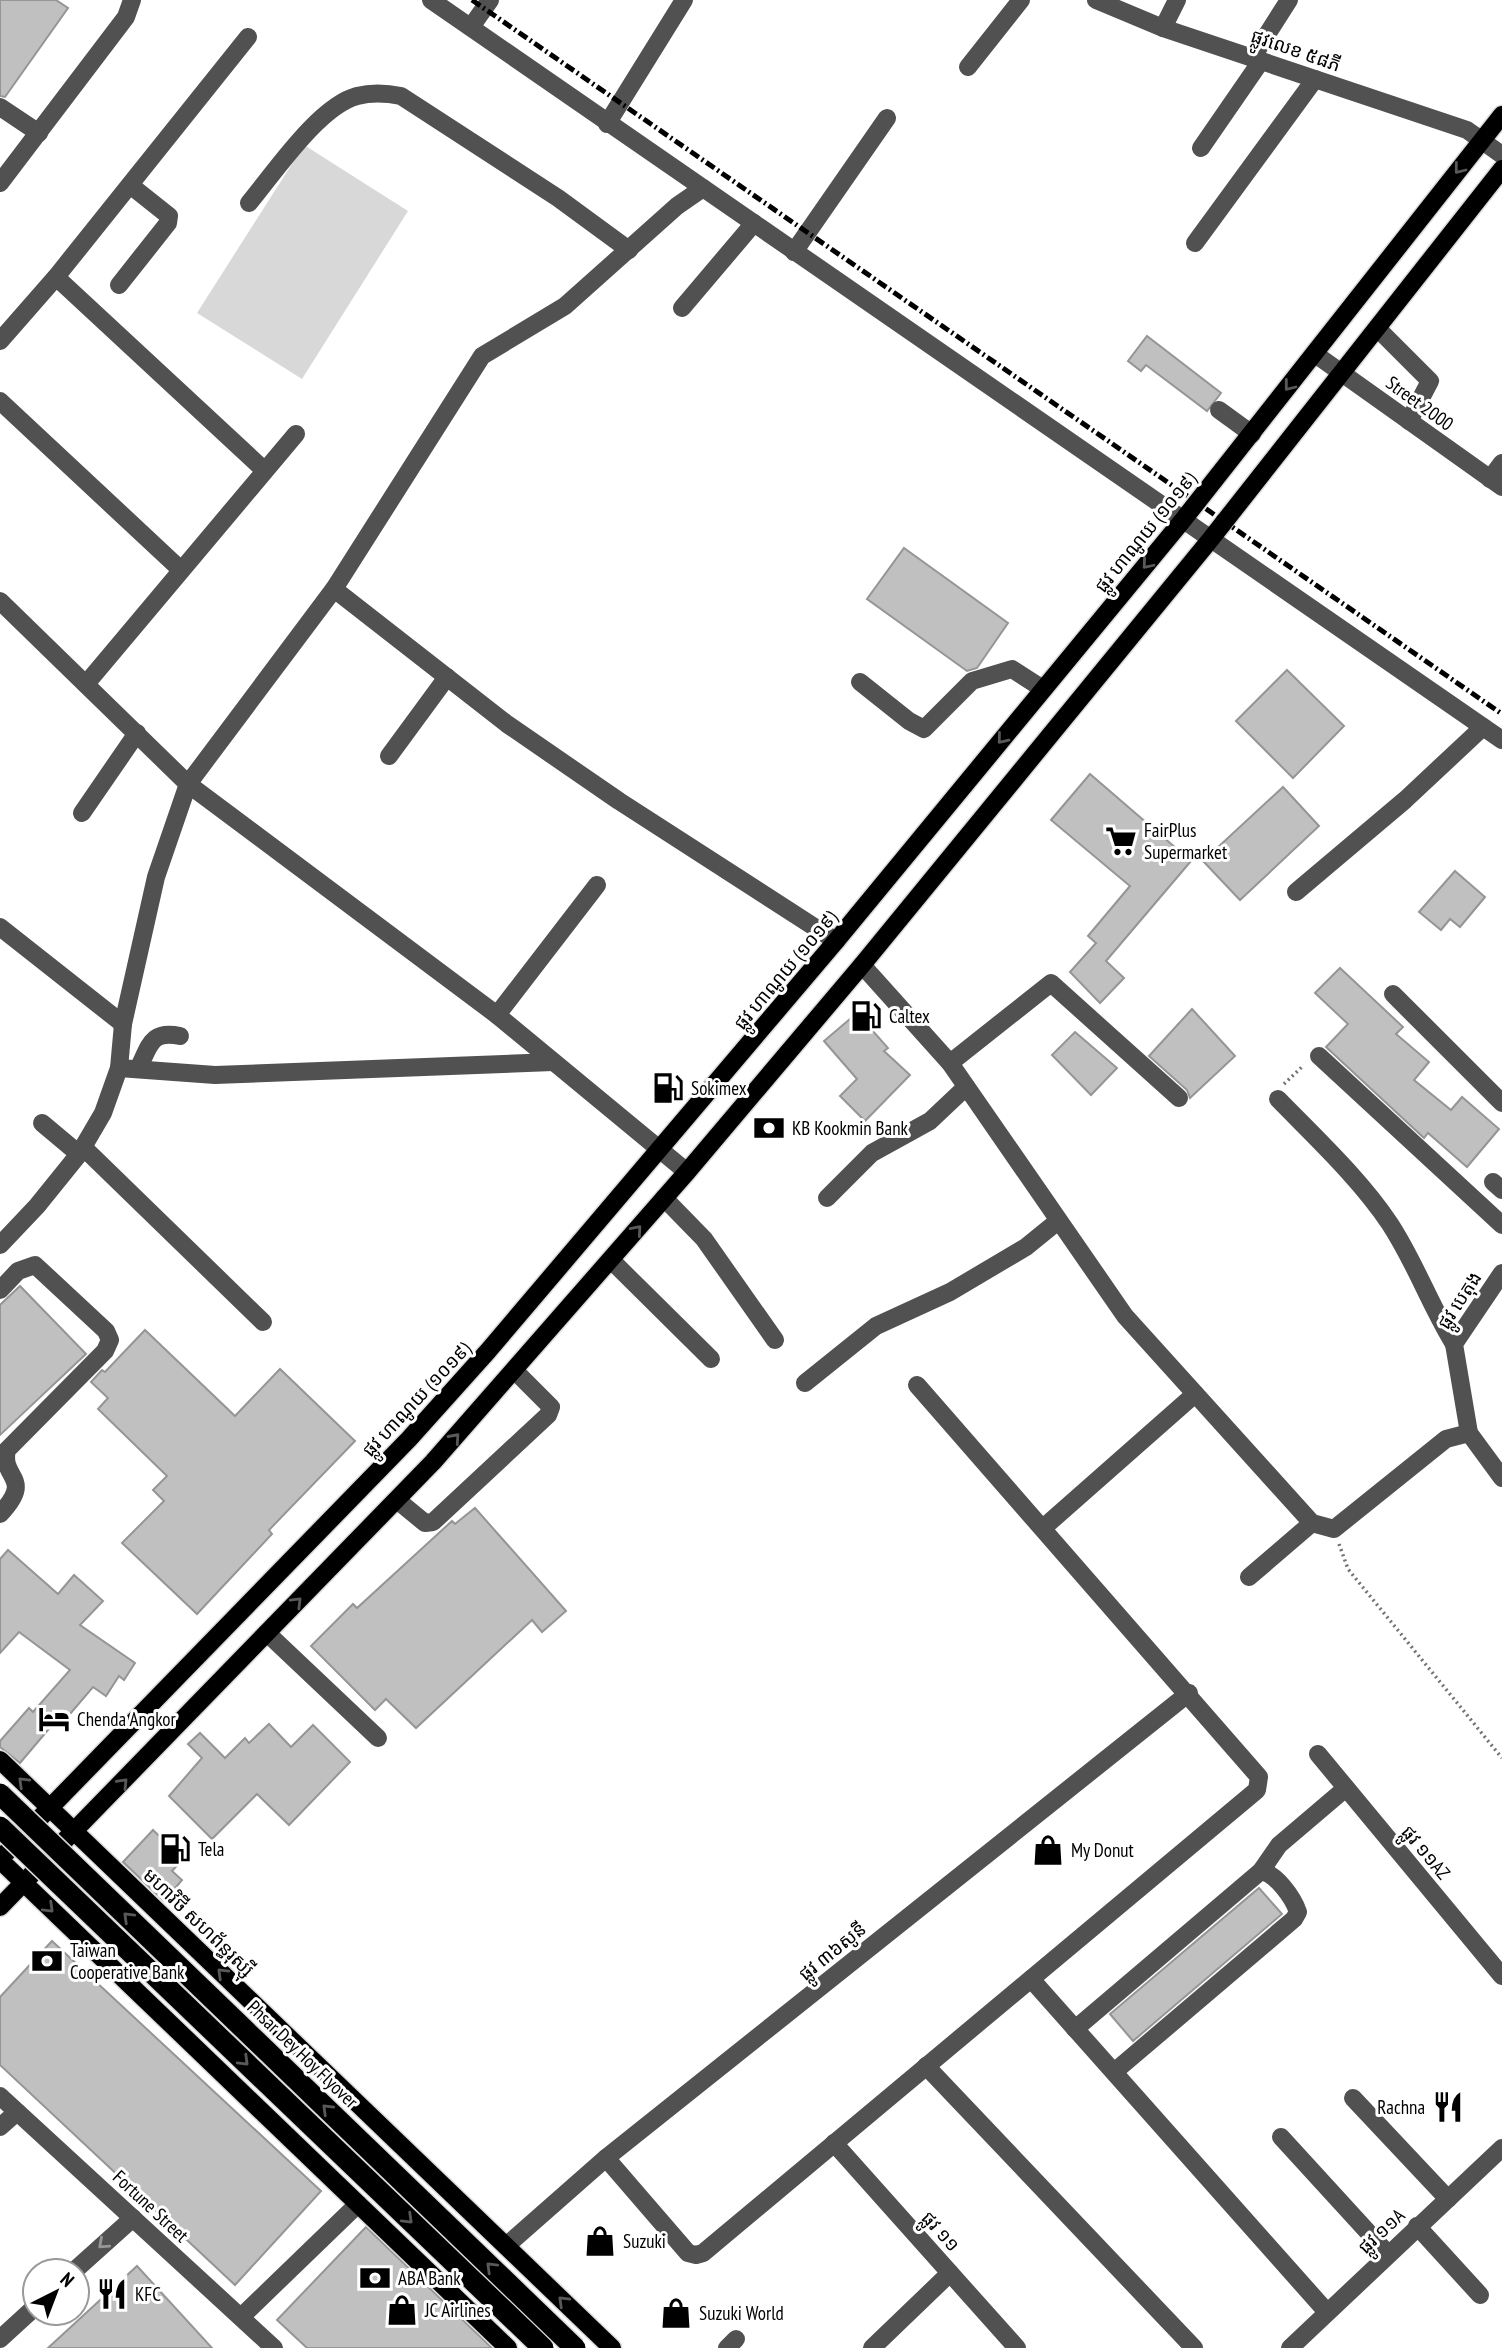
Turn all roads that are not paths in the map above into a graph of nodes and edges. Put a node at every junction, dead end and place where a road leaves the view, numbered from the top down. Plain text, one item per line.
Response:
1 (132, 0) edge
2 (431, 0) edge
3 (490, 0) edge
4 (684, 0) edge
5 (1021, 0) edge
6 (1096, 0) edge
7 (1177, 0) edge
8 (1289, 0) edge
9 (471, 27) junction
10 (1163, 28) junction
11 (248, 37) dead end
12 (1256, 59) junction
13 (968, 67) dead end
14 (1315, 79) junction
15 (0, 107) edge
16 (1502, 115) edge
17 (887, 118) dead end
18 (607, 124) junction
19 (39, 132) junction
20 (1482, 140) junction
21 (1200, 148) dead end
22 (1502, 155) edge
23 (1502, 169) edge
24 (0, 183) edge
25 (130, 185) junction
26 (703, 188) junction
27 (249, 203) dead end
28 (754, 223) junction
29 (1195, 243) dead end
30 (629, 250) junction
31 (794, 251) junction
32 (56, 277) junction
33 (119, 285) dead end
34 (682, 308) dead end
35 (1377, 328) junction
36 (0, 341) edge
37 (1314, 354) junction
38 (1341, 372) junction
39 (0, 401) edge
40 (1219, 410) dead end
41 (1409, 421) junction
42 (296, 434) dead end
43 (1252, 434) junction
44 (1502, 463) edge
45 (264, 470) junction
46 (1496, 483) edge
47 (1183, 520) junction
48 (1210, 540) junction
49 (181, 570) junction
50 (334, 589) junction
51 (0, 601) edge
52 (447, 677) junction
53 (860, 682) dead end
54 (86, 684) junction
55 (1043, 689) junction
56 (1483, 727) junction
57 (137, 733) junction
58 (1502, 740) edge
59 (389, 756) dead end
60 (188, 784) junction
61 (82, 813) dead end
62 (597, 885) dead end
63 (1296, 892) dead end
64 (0, 927) edge
65 (836, 941) junction
66 (862, 965) junction
67 (1393, 994) dead end
68 (497, 1015) junction
69 (124, 1024) junction
70 (180, 1035) dead end
71 (1319, 1056) road end
72 (553, 1062) junction
73 (950, 1063) junction
74 (119, 1068) junction
75 (138, 1069) junction
76 (966, 1087) junction
77 (1179, 1098) dead end
78 (1278, 1098) road end
79 (1502, 1103) edge
80 (42, 1123) dead end
81 (662, 1149) junction
82 (82, 1151) junction
83 (687, 1172) junction
84 (664, 1198) junction
85 (827, 1198) dead end
86 (1058, 1220) junction
87 (1502, 1225) edge
88 (0, 1245) edge
89 (611, 1260) junction
90 (1502, 1273) edge
91 (0, 1290) edge
92 (263, 1322) dead end
93 (775, 1340) dead end
94 (1454, 1343) junction
95 (712, 1359) dead end
96 (515, 1371) junction
97 (805, 1383) dead end
98 (917, 1385) dead end
99 (1195, 1394) junction
100 (1469, 1433) junction
101 (1502, 1478) edge
102 (397, 1500) junction
103 (0, 1514) edge
104 (1312, 1523) junction
105 (1043, 1528) junction
106 (1249, 1577) dead end
107 (267, 1633) junction
108 (1189, 1693) junction
109 (378, 1738) dead end
110 (1318, 1754) dead end
111 (0, 1760) edge
112 (1346, 1788) junction
113 (0, 1794) edge
114 (51, 1808) junction
115 (0, 1827) edge
116 (75, 1832) junction
117 (0, 1860) edge
118 (1261, 1871) junction
119 (24, 1884) junction
120 (0, 1907) edge
121 (1502, 1976) edge
122 (1031, 1979) junction
123 (1075, 2029) junction
124 (926, 2066) junction
125 (1114, 2072) junction
126 (0, 2096) edge
127 (1353, 2098) dead end
128 (17, 2112) junction
129 (0, 2127) edge
130 (386, 2132) junction
131 (1281, 2137) dead end
132 (834, 2143) junction
133 (1502, 2148) edge
134 (606, 2158) junction
135 (335, 2182) junction
136 (1448, 2199) junction
137 (358, 2204) junction
138 (133, 2218) junction
139 (1416, 2227) junction
140 (506, 2246) junction
141 (1388, 2254) junction
142 (90, 2257) edge
143 (950, 2273) junction
144 (1480, 2295) dead end
145 (1326, 2311) junction
146 (241, 2317) junction
147 (21, 2320) edge
148 (0, 2339) edge
149 (274, 2348) edge
150 (508, 2348) edge
151 (543, 2348) edge
152 (575, 2348) edge
153 (612, 2348) edge
154 (872, 2348) edge
155 (1017, 2348) edge
156 (1194, 2348) edge
157 (1290, 2348) edge

1 - 19 street
2 - 9 street
3 - 9 street
4 - 18 street
5 - 13 street
6 - 10 street, ផ្លូវលេខ ៥៨ភី
7 - 10 street
8 - 12 street
9 - 18 street
10 - 12 street, ផ្លូវលេខ ៥៨ភី
11 - 25 street
12 - 14 street, ផ្លូវលេខ ៥៨ភី
12 - 21 street
14 - 20 street, ផ្លូវលេខ ៥៨ភី
14 - 29 street
15 - 19 street
16 - 20 main road, ផ្លូវ ហាណូយ (១០១៩)
17 - 31 street
18 - 26 street
19 - 24 street
20 - 22 street, ផ្លូវលេខ ៥៨ភី
20 -> 37 main road, ផ្លូវ ហាណូយ (១០១៩)
23 - 35 main road
25 - 32 street
25 - 33 street
26 - 28 street
26 - 30 street
27 - 30 street
28 - 31 street
28 - 34 street
30 - 50 street
31 - 47 street
32 - 36 street
32 - 45 street
35 - 38 main road
35 - 41 street
37 - 38 street, Street 2000
37 -> 43 main road, ផ្លូវ ហាណូយ (១០១៩)
38 - 41 street, Street 2000
38 - 48 main road
39 - 49 street
40 - 43 street
41 - 46 street, Street 2000
42 - 45 street
43 - 47 main road, ផ្លូវ ហាណូយ (១០១៩)
44 - 46 street
45 - 49 street
47 - 48 street
47 -> 55 main road, ផ្លូវ ហាណូយ (១០១៩)
48 - 56 street
48 - 66 main road
49 - 54 street
50 - 52 street
50 - 60 street
51 - 54 street
52 - 59 street
52 - 65 street
53 - 55 street
54 - 57 street
55 -> 65 main road, ផ្លូវ ហាណូយ (១០១៩)
56 - 58 street
56 - 63 street
57 - 60 street
57 - 61 street
60 - 68 street
60 - 69 street
62 - 68 street
64 - 69 street
65 - 81 main road, ផ្លូវ ហាណូយ (១០១៩)
66 - 73 street
66 - 83 main road
67 - 79 street
68 - 72 street
69 - 74 street
70 - 75 street
71 - 87 street
72 - 75 street
72 - 81 street
73 - 76 street
73 - 77 street
74 - 75 street
74 - 82 street
76 - 85 street
76 - 86 street
78 - 94 street
80 - 82 street
81 - 83 street
81 - 114 main road, ផ្លូវ ហាណូយ (១០១៩)
82 - 88 street
82 - 92 street
83 - 84 main road
89 -> 84 main road
84 - 93 street
86 - 97 street
86 - 99 street
89 - 95 street
89 - 96 main road
90 - 94 street, ផ្លូវ បេតុង
91 - 103 street
94 - 100 street, ផ្លូវ បេតុង
102 -> 96 main road
96 - 102 street
98 - 105 street
99 - 104 street
99 - 105 street
100 - 101 street
100 - 104 street
107 -> 102 main road
104 - 106 street
105 - 108 street
107 - 109 street
116 -> 107 main road
108 - 122 street
108 - 134 street, ផ្លូវ ៣៦សូនី
110 - 112 street, ផ្លូវ ១១AZ
114 -> 111 main road, មហាវិថី សហព័ន្ធរុស្ស៊ី
112 - 118 street
112 - 121 street, ផ្លូវ ១១AZ
152 -> 113 highway, Phsar Dey Hoy Flyover, bridge
114 - 116 main road, មហាវិថី សហព័ន្ធរុស្ស៊ី
114 - 117 main road, ផ្លូវ ហាណូយ (១០១៩)
115 -> 151 highway, bridge
116 - 119 main road
130 -> 116 main road, មហាវិថី សហព័ន្ធរុស្ស៊ី
117 - 119 main road
118 - 123 street
118 - 125 street
119 - 120 main road
119 -> 135 main road
122 - 123 street
122 - 124 street
123 - 125 street
124 - 132 street
124 - 156 street
125 - 145 street
126 - 128 street, Fortune Street
127 - 136 street
128 - 129 street
128 - 138 street, Fortune Street
130 - 135 main road
130 - 140 main road, មហាវិថី សហព័ន្ធរុស្ស៊ី
131 - 141 street
132 - 134 street
132 - 143 street, ផ្លូវ ១១
133 - 136 street, ផ្លូវ ១១A
134 - 140 street, ផ្លូវ ៣៦សូនី
135 - 137 main road
136 - 139 street, ផ្លូវ ១១A
137 - 146 street
137 - 150 main road
138 -> 142 street
138 - 146 street, Fortune Street
139 - 141 street, ផ្លូវ ១១A
139 - 144 street
153 -> 140 main road, មហាវិថី សហព័ន្ធរុស្ស៊ី
141 - 145 street, ផ្លូវ ១១A
143 - 154 street
143 - 155 street, ផ្លូវ ១១
145 - 157 street, ផ្លូវ ១១A
146 - 149 street, Fortune Street
147 - 148 street

